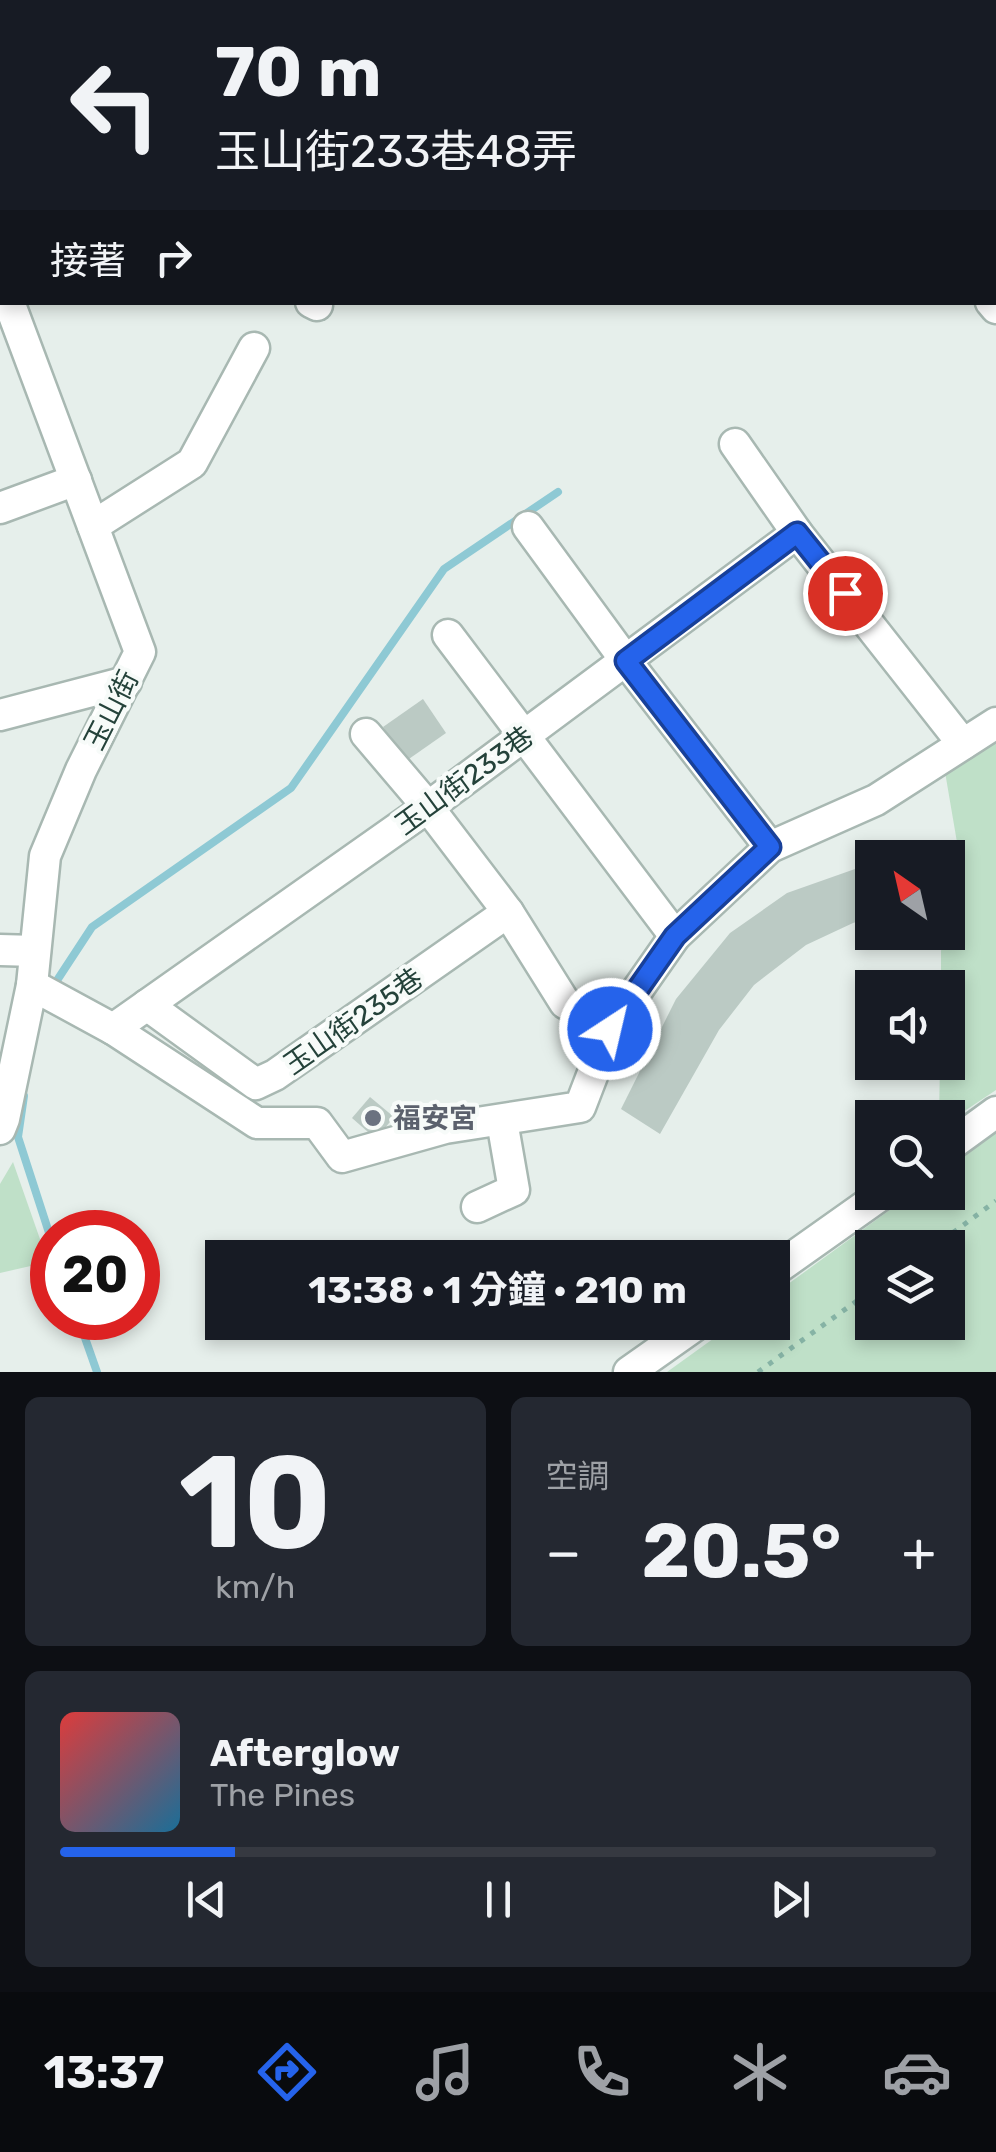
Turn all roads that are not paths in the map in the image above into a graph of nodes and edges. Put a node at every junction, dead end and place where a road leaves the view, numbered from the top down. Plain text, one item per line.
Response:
1 (10, 305) edge
2 (254, 348) dead end
3 (735, 444) dead end
4 (76, 480) junction
5 (0, 508) edge
6 (93, 526) junction
7 (528, 526) dead end
8 (797, 533) junction
9 (448, 635) dead end
10 (626, 661) junction
11 (126, 682) junction
12 (0, 715) edge
13 (996, 723) edge
14 (366, 734) dead end
15 (524, 736) junction
16 (963, 744) junction
17 (428, 807) junction
18 (770, 847) junction
19 (508, 912) junction
20 (675, 936) junction
21 (0, 950) edge
22 (35, 952) junction
23 (43, 991) junction
24 (148, 1005) junction
25 (113, 1029) junction
26 (610, 1029) junction
27 (996, 1112) edge
28 (502, 1120) junction
29 (0, 1129) edge
30 (965, 1135) edge
31 (477, 1206) dead end
32 (860, 1210) edge
33 (790, 1259) edge
34 (675, 1340) edge
35 (630, 1372) edge

1 - 4 street, 玉山街
2 - 6 street
3 - 8 street
4 - 5 street
4 - 6 street, 玉山街
6 - 11 street, 玉山街
7 - 10 street
8 - 10 street, 玉山街233巷
8 - 16 street
9 - 15 street
10 - 15 street, 玉山街233巷
10 - 18 street
11 - 12 street
11 - 22 street, 玉山街
13 - 16 street
14 - 17 street
15 - 17 street, 玉山街233巷
15 - 20 street
16 - 18 street
17 - 19 street
17 - 24 street, 玉山街233巷
18 - 20 street
19 - 24 street, 玉山街235巷
19 - 26 street
20 - 26 street
21 - 22 street
22 - 23 street, 玉山街
23 - 25 street
23 - 29 street, 玉山街
24 - 25 street, 玉山街233巷
25 - 28 street
26 - 28 street
27 - 30 street
28 - 31 street
32 - 33 street
34 - 35 street

